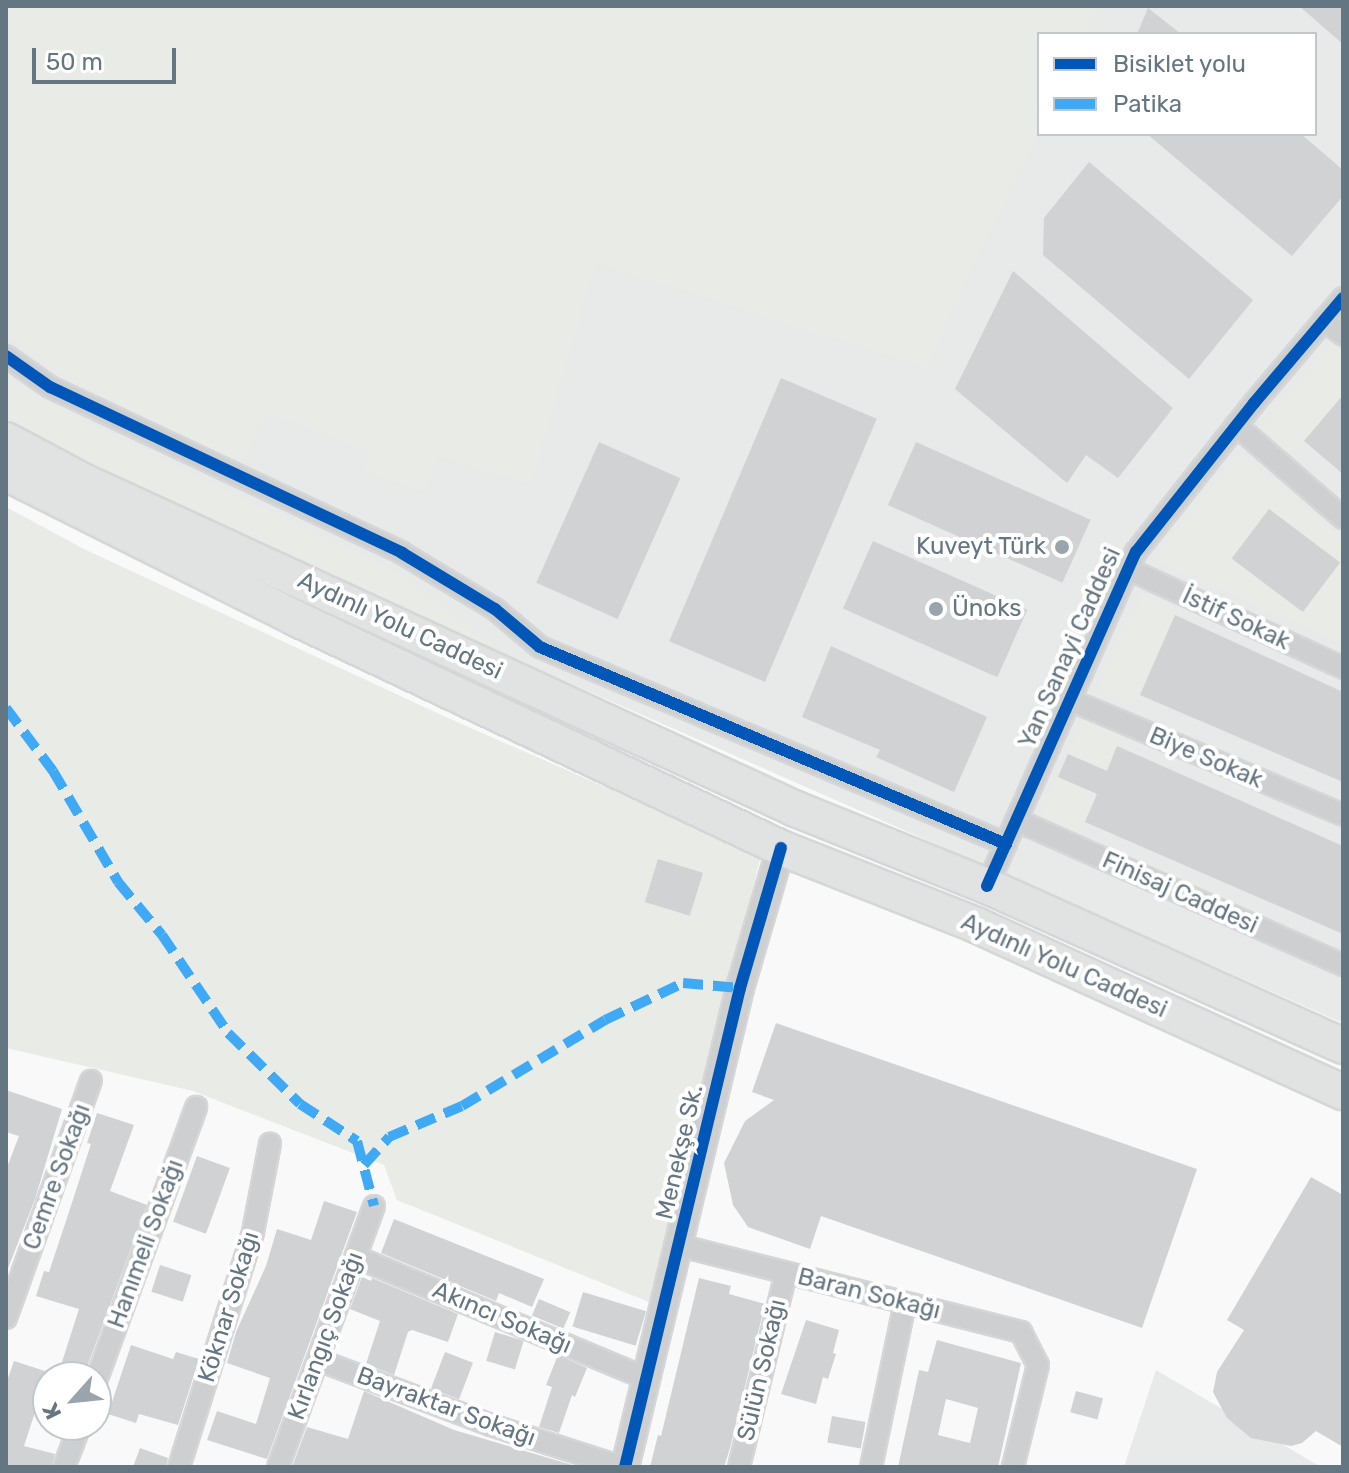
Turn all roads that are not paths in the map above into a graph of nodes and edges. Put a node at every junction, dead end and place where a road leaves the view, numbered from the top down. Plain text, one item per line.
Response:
1 (1343, 298) edge
2 (1324, 320) junction
3 (1343, 335) edge
4 (6, 356) edge
5 (1236, 425) junction
6 (6, 440) edge
7 (6, 473) edge
8 (1343, 518) edge
9 (1128, 569) junction
10 (1343, 668) edge
11 (1070, 700) junction
12 (796, 809) junction
13 (1343, 815) edge
14 (1016, 820) junction
15 (1006, 844) junction
16 (781, 848) junction
17 (987, 886) junction
18 (1343, 965) edge
19 (1343, 1046) edge
20 (91, 1081) dead end
21 (1343, 1092) edge
22 (196, 1107) dead end
23 (270, 1144) dead end
24 (374, 1206) dead end
25 (681, 1246) junction
26 (356, 1257) junction
27 (786, 1273) junction
28 (905, 1303) junction
29 (6, 1318) edge
30 (318, 1360) junction
31 (103, 1361) edge
32 (648, 1379) junction
33 (74, 1441) edge
34 (64, 1467) edge
35 (179, 1467) edge
36 (278, 1467) edge
37 (623, 1467) edge
38 (739, 1467) edge
39 (871, 1467) edge
40 (1013, 1467) edge

1 - 2 street, Yan Sanayi Caddesi
2 - 3 street
2 - 5 street, Yan Sanayi Caddesi
4 - 15 street
5 - 8 street
5 - 9 street, Yan Sanayi Caddesi
6 - 12 main road, Aydınlı Yolu Caddesi
7 - 16 main road, Aydınlı Yolu Caddesi
9 - 10 street, İstif Sokak
9 - 11 street, Yan Sanayi Caddesi
11 - 13 street, Biye Sokak
11 - 14 street, Yan Sanayi Caddesi
12 - 16 main road
12 - 17 main road, Aydınlı Yolu Caddesi
14 - 15 street, Yan Sanayi Caddesi
14 - 18 street, Finisaj Caddesi
15 - 17 street, Yan Sanayi Caddesi
16 - 21 main road, Aydınlı Yolu Caddesi
16 - 25 street, Menekşe Sk.
17 - 19 main road, Aydınlı Yolu Caddesi
20 - 29 street, Cemre Sokağı
22 - 31 street, Hanımeli Sokağı
23 - 35 street, Köknar Sokağı
24 - 26 street, Kırlangıç Sokağı
25 - 27 street, Baran Sokağı
25 - 32 street, Menekşe Sk.
26 - 30 street, Kırlangıç Sokağı
26 - 32 street, Akıncı Sokağı
27 - 28 street, Baran Sokağı
27 - 38 street, Sülün Sokağı
28 - 39 street
28 - 40 street, Baran Sokağı
30 - 36 street, Kırlangıç Sokağı
30 - 37 street, Bayraktar Sokağı
32 - 37 street, Menekşe Sk.
33 - 34 street

